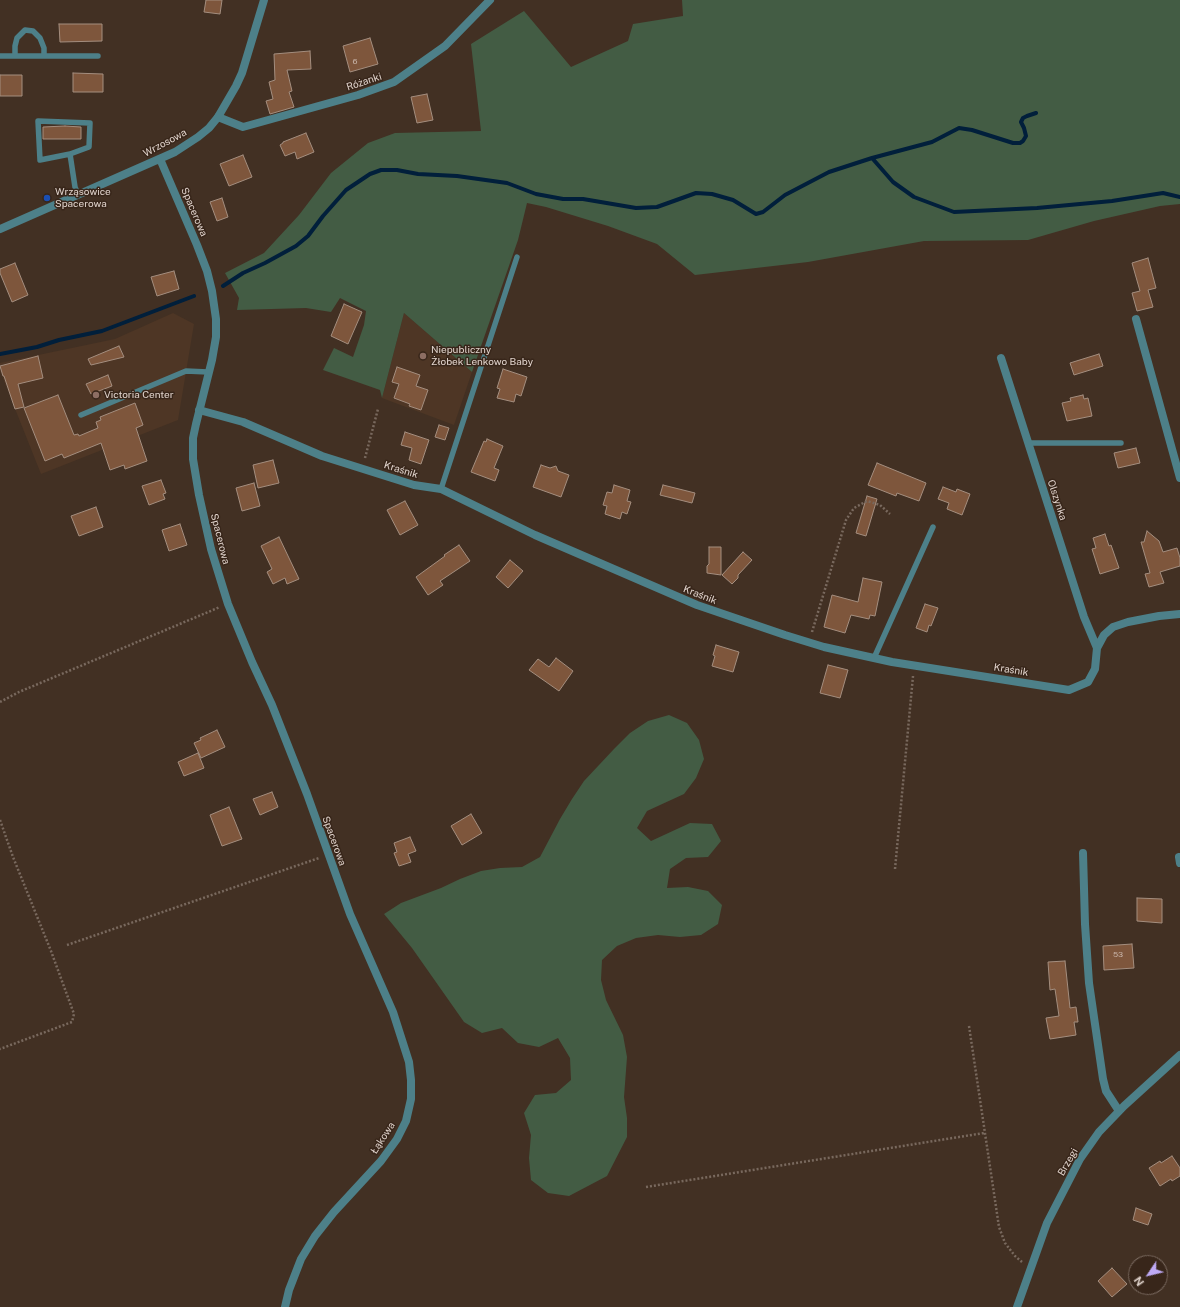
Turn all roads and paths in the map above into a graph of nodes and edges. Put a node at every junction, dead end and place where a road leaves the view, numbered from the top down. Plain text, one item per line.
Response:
1 (264, 0) edge
2 (490, 0) edge
3 (0, 56) edge
4 (15, 56) junction
5 (44, 56) junction
6 (98, 56) dead end
7 (218, 117) junction
8 (70, 154) junction
9 (160, 159) junction
10 (78, 195) junction
11 (0, 229) edge
12 (516, 257) dead end
13 (1136, 319) dead end
14 (1001, 358) dead end
15 (208, 372) junction
16 (378, 409) dead end
17 (199, 410) junction
18 (81, 415) dead end
19 (1028, 443) junction
20 (1121, 443) dead end
21 (362, 468) junction
22 (1180, 478) edge
23 (441, 489) junction
24 (890, 514) dead end
25 (933, 527) dead end
26 (228, 604) junction
27 (1180, 614) edge
28 (809, 642) junction
29 (1097, 648) junction
30 (874, 658) junction
31 (914, 665) junction
32 (0, 702) edge
33 (0, 820) edge
34 (1083, 853) dead end
35 (329, 855) junction
36 (895, 869) dead end
37 (350, 914) joint
38 (67, 945) dead end
39 (969, 1026) dead end
40 (0, 1049) edge
41 (1180, 1055) edge
42 (1119, 1111) junction
43 (984, 1133) junction
44 (646, 1187) dead end
45 (1030, 1268) junction
46 (285, 1307) edge
47 (1017, 1307) edge

1 - 7 street, Wrzosowa
2 - 7 street, Różanki
3 - 4 lane
4 - 5 lane
4 - 5 lane
5 - 6 lane
7 - 9 street, Wrzosowa
8 - 8 lane
8 - 10 lane
9 - 10 street, Wrzosowa
9 - 15 street, Spacerowa
10 - 11 street, Wrzosowa
12 - 23 lane
13 - 22 street
14 - 19 street, Olszynka
15 - 17 street, Spacerowa
15 - 18 lane
16 - 21 path
17 - 21 street, Kraśnik
17 - 26 street, Spacerowa
19 - 20 lane
19 - 29 street, Olszynka
21 - 23 street, Kraśnik
23 - 28 street, Kraśnik
24 - 28 path
25 - 30 lane
26 - 32 path
26 - 35 street, Spacerowa
27 - 29 street, Kraśnik
28 - 30 street, Kraśnik
29 - 31 street, Kraśnik
30 - 31 street, Kraśnik
31 - 36 path
33 - 40 path
34 - 42 street
35 - 37 street, Spacerowa
35 - 38 path
37 - 46 street, Łąkowa
39 - 43 path
41 - 42 street, Brzegi
42 - 45 street, Brzegi
43 - 44 path
43 - 45 path
45 - 47 street, Brzegi

